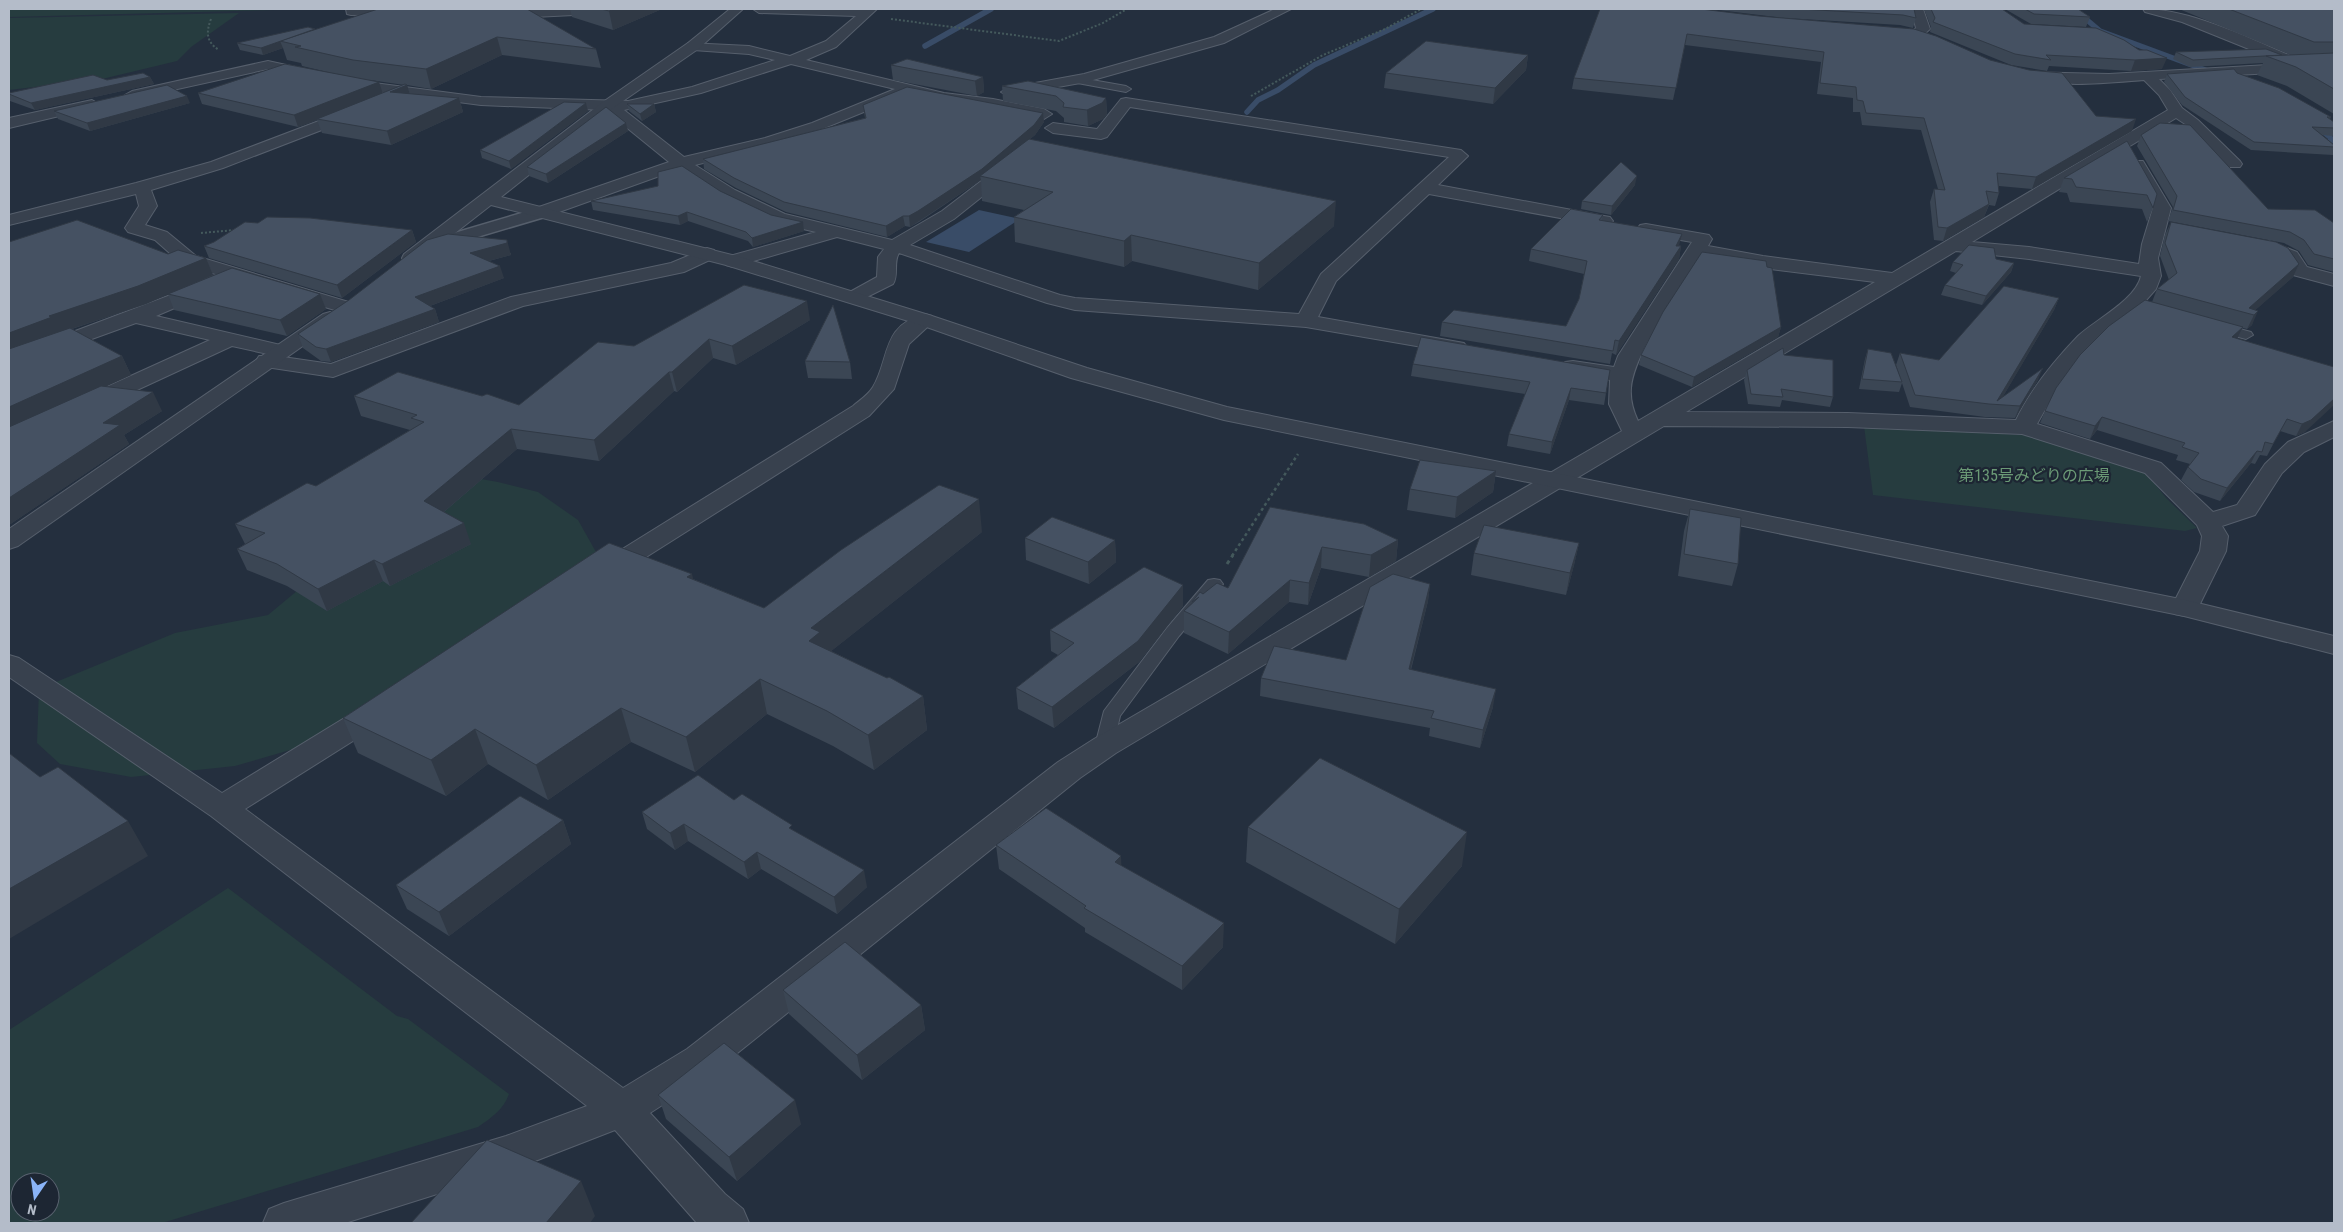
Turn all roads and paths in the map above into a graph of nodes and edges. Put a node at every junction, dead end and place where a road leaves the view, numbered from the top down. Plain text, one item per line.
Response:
1 (354, 9) edge
2 (480, 9) edge
3 (613, 9) edge
4 (737, 9) edge
5 (759, 9) edge
6 (1127, 9) edge
7 (1285, 9) edge
8 (1421, 9) edge
9 (1917, 9) edge
10 (2149, 9) edge
11 (415, 10) edge
12 (866, 12) edge
13 (372, 24) edge
14 (1900, 31) edge
15 (1916, 34) junction
16 (1936, 39) edge
17 (693, 46) junction
18 (282, 55) edge
19 (794, 60) junction
20 (268, 65) junction
21 (2334, 66) edge
22 (2307, 67) junction
23 (2155, 70) junction
24 (2016, 72) edge
25 (2216, 72) junction
26 (2188, 73) junction
27 (1074, 80) junction
28 (2262, 84) edge
29 (907, 89) junction
30 (1126, 89) dead end
31 (406, 92) junction
32 (975, 101) junction
33 (608, 105) junction
34 (2176, 111) junction
35 (1229, 118) junction
36 (9, 123) edge
37 (1052, 128) junction
38 (1042, 140) edge
39 (2125, 143) junction
40 (1024, 156) edge
41 (681, 162) junction
42 (2234, 164) dead end
43 (142, 187) junction
44 (1424, 188) junction
45 (489, 199) junction
46 (542, 212) junction
47 (9, 220) edge
48 (2158, 226) junction
49 (2176, 229) edge
50 (236, 230) edge
51 (834, 233) junction
52 (161, 236) junction
53 (2249, 242) edge
54 (1952, 245) junction
55 (895, 246) junction
56 (425, 247) junction
57 (1697, 250) junction
58 (707, 254) junction
59 (733, 261) junction
60 (393, 271) edge
61 (2151, 272) junction
62 (236, 275) junction
63 (1893, 279) junction
64 (2334, 280) edge
65 (361, 295) edge
66 (855, 297) junction
67 (345, 307) junction
68 (135, 317) junction
69 (926, 320) junction
70 (1306, 321) junction
71 (2208, 324) edge
72 (2246, 335) dead end
73 (230, 339) junction
74 (1478, 350) edge
75 (275, 356) junction
76 (9, 363) edge
77 (1554, 363) edge
78 (1621, 375) junction
79 (68, 413) edge
80 (1645, 426) junction
81 (2024, 427) junction
82 (2334, 428) edge
83 (1313, 432) junction
84 (1555, 480) junction
85 (2208, 522) junction
86 (9, 540) edge
87 (587, 582) edge
88 (1214, 584) joint
89 (2185, 608) junction
90 (2334, 646) edge
91 (9, 664) edge
92 (400, 698) edge
93 (1105, 746) junction
94 (222, 808) junction
95 (622, 1110) junction
96 (284, 1223) edge
97 (728, 1223) edge

1 - 11 street
2 - 3 street
4 - 17 street
5 - 12 street
6 - 12 path
7 - 27 street
8 - 35 path
9 - 15 street
10 - 22 street
11 - 13 street
12 - 19 street
14 - 15 street
15 - 16 street
17 - 19 street
17 - 33 street
18 - 20 street
19 - 29 street
19 - 33 street
20 - 31 street
20 - 36 street
21 - 22 street
22 - 25 street
23 - 24 street
23 - 26 street
23 - 26 street
23 - 34 street
25 - 26 street
25 - 28 street
27 - 30 lane
27 - 32 street
29 - 32 street
29 - 41 street
31 - 33 street
31 - 43 street
32 - 37 street
33 - 41 street
33 - 45 street
34 - 39 street
34 - 42 street
35 - 37 street
35 - 44 street
37 - 38 street
39 - 48 street
39 - 54 street
40 - 55 street
41 - 46 street
41 - 51 street
43 - 47 street
43 - 52 street
44 - 57 street
44 - 70 street
45 - 46 street
45 - 56 street
46 - 56 street
46 - 58 street
48 - 49 street
48 - 61 street
50 - 52 path
51 - 55 street
51 - 59 street
52 - 62 street
53 - 64 street
54 - 61 street
54 - 63 street
55 - 66 street
55 - 70 street
56 - 60 street
57 - 63 street
57 - 78 street
58 - 59 street
58 - 75 street
59 - 66 street
61 - 81 street
62 - 67 street
62 - 68 street
63 - 80 street
65 - 67 street
66 - 69 street
67 - 75 street
68 - 73 street
68 - 76 street
69 - 83 street
69 - 87 street
70 - 74 street
71 - 72 lane
73 - 75 street
73 - 79 street
75 - 86 street
77 - 78 street
78 - 80 street
80 - 81 street
80 - 84 street
81 - 85 street
82 - 85 street
83 - 84 street
83 - 88 path
84 - 89 street
84 - 93 street
85 - 89 street
88 - 93 lane
89 - 90 street
91 - 94 street
92 - 94 street
93 - 95 street
94 - 95 street
95 - 96 street
95 - 97 street

